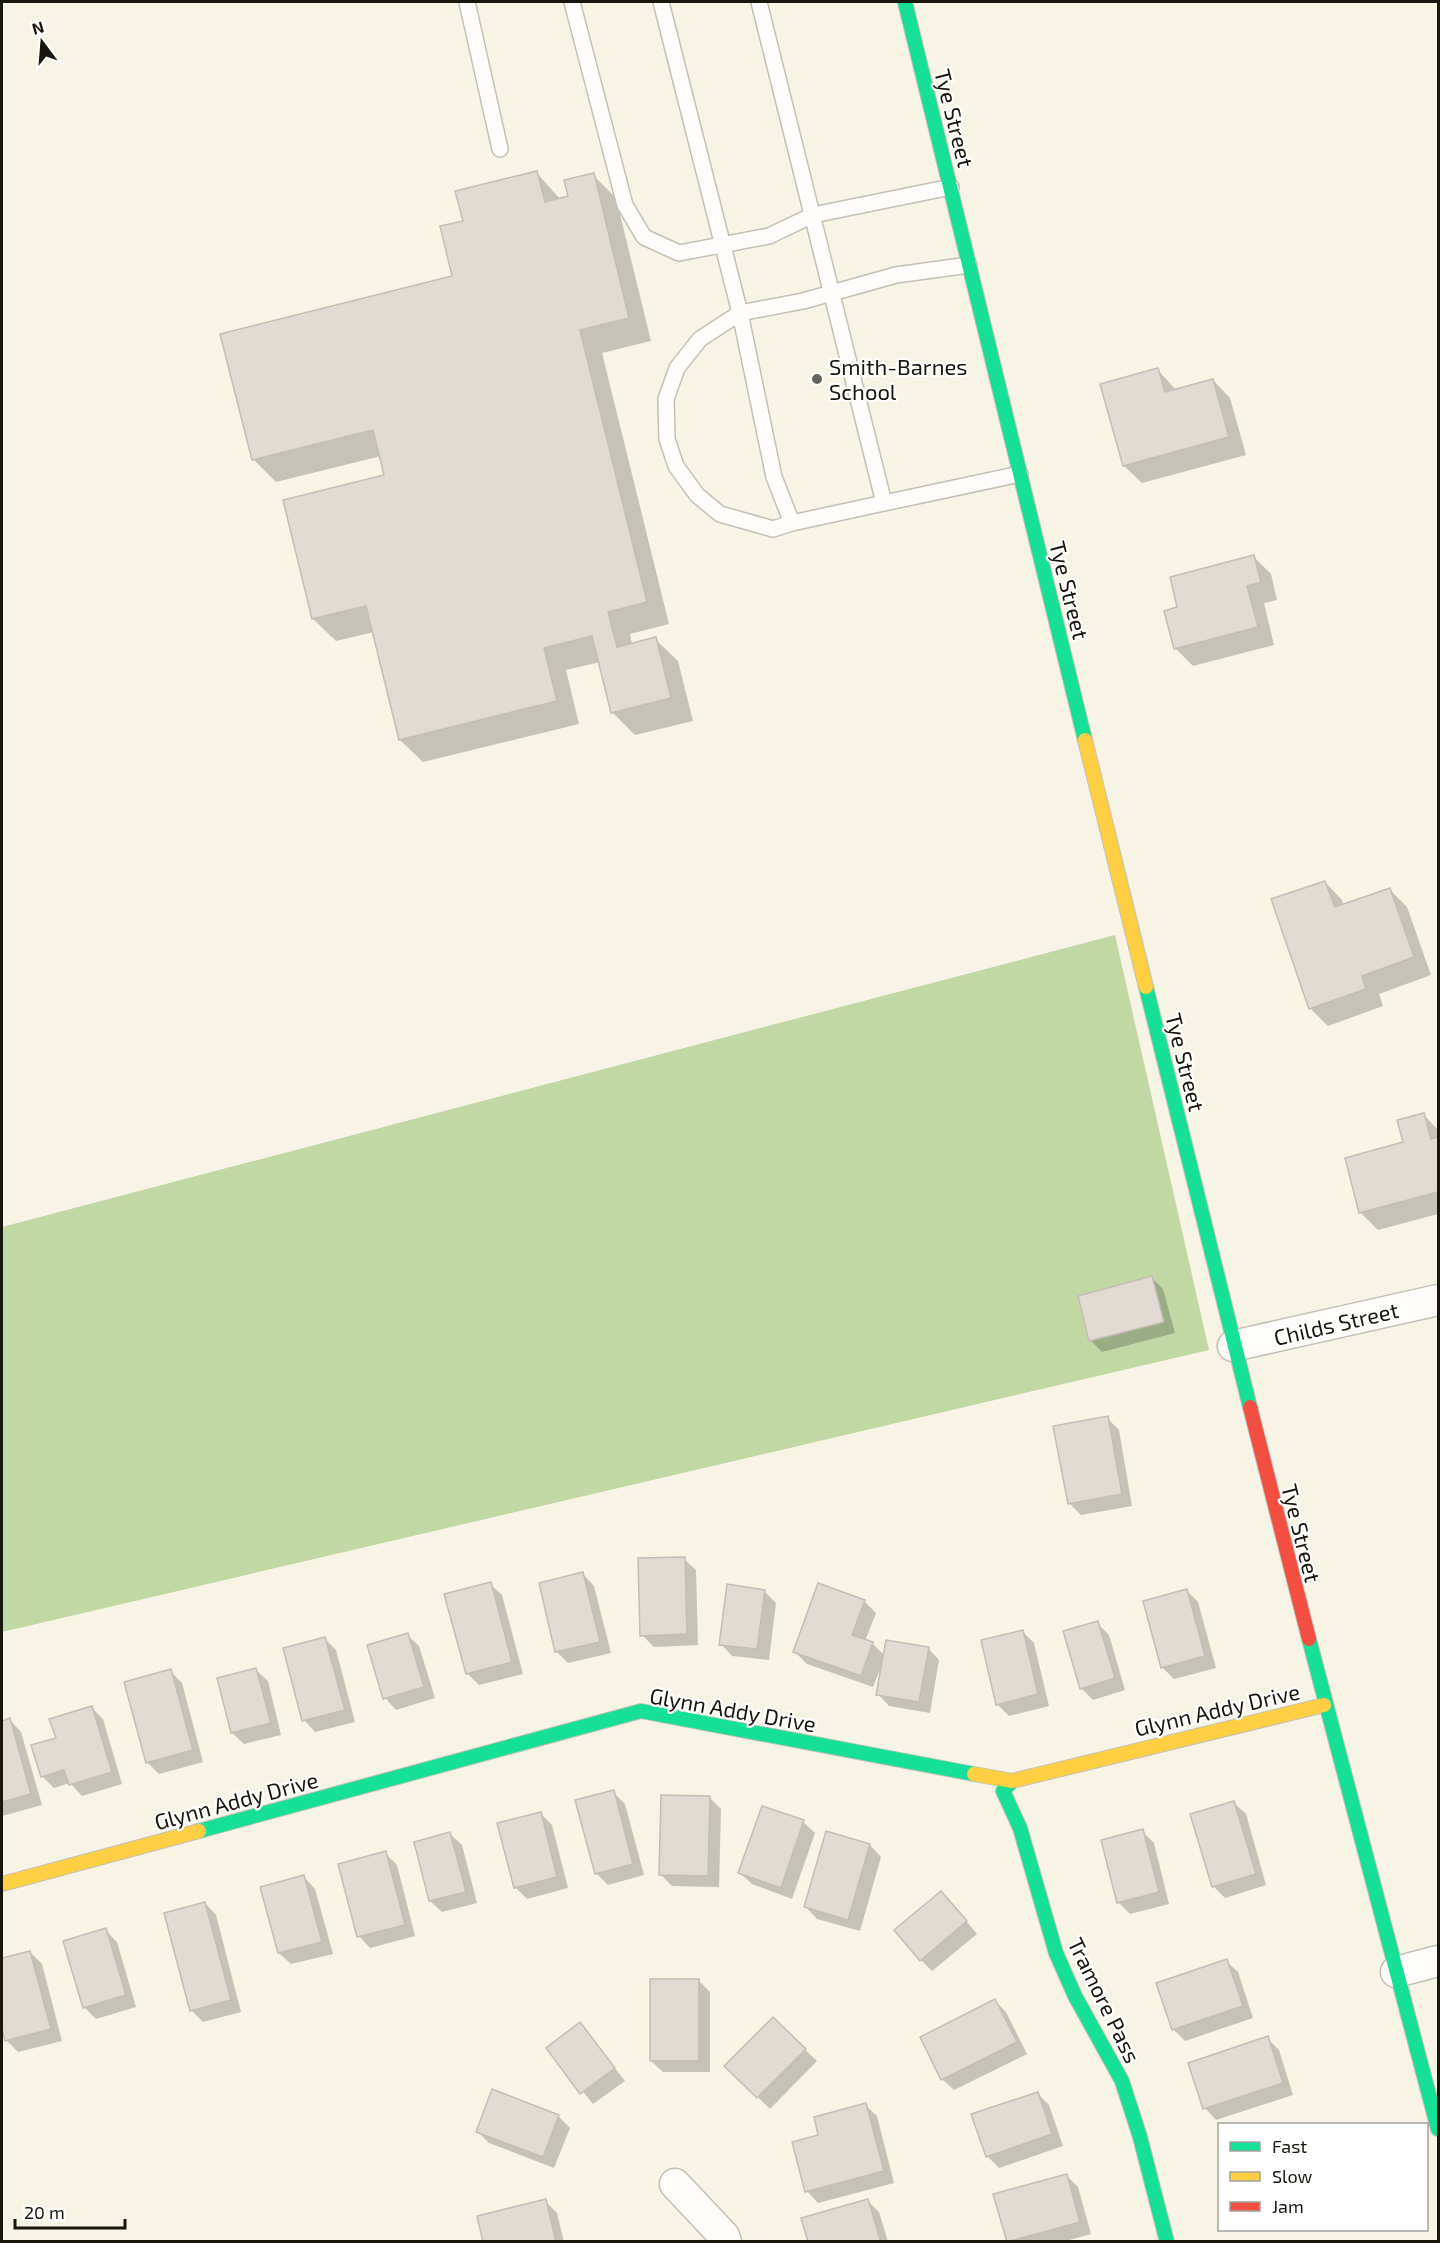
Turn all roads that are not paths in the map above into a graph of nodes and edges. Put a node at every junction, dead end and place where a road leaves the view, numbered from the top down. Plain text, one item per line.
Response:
1 (467, 2) edge
2 (572, 2) edge
3 (661, 2) edge
4 (759, 2) edge
5 (905, 2) edge
6 (500, 150) dead end
7 (951, 187) junction
8 (813, 215) junction
9 (722, 245) junction
10 (969, 265) junction
11 (833, 292) junction
12 (740, 313) junction
13 (1020, 474) junction
14 (884, 503) junction
15 (792, 524) junction
16 (1438, 1300) edge
17 (1233, 1346) junction
18 (1324, 1705) junction
19 (1012, 1781) junction
20 (2, 1884) edge
21 (1438, 1960) edge
22 (1396, 1972) junction
23 (1438, 2129) edge
24 (675, 2184) dead end
25 (726, 2241) edge
26 (1167, 2241) edge

1 - 6 lane
2 - 9 lane
3 - 9 lane
4 - 8 lane
5 - 7 street, Tye Street
7 - 8 lane
7 - 10 street, Tye Street
8 - 9 lane
8 - 11 lane
9 - 12 lane
10 - 11 lane
10 - 13 street, Tye Street
11 - 12 lane
11 - 14 lane
12 - 15 lane
12 - 15 lane
13 - 14 lane
13 - 17 street, Tye Street
14 - 15 lane
16 - 17 street, Childs Street
17 - 18 street, Tye Street
18 - 19 street, Glynn Addy Drive
18 - 22 street, Tye Street
19 - 20 street, Glynn Addy Drive
19 - 26 street, Tramore Pass
21 - 22 street
22 - 23 street, Tye Street
24 - 25 street

